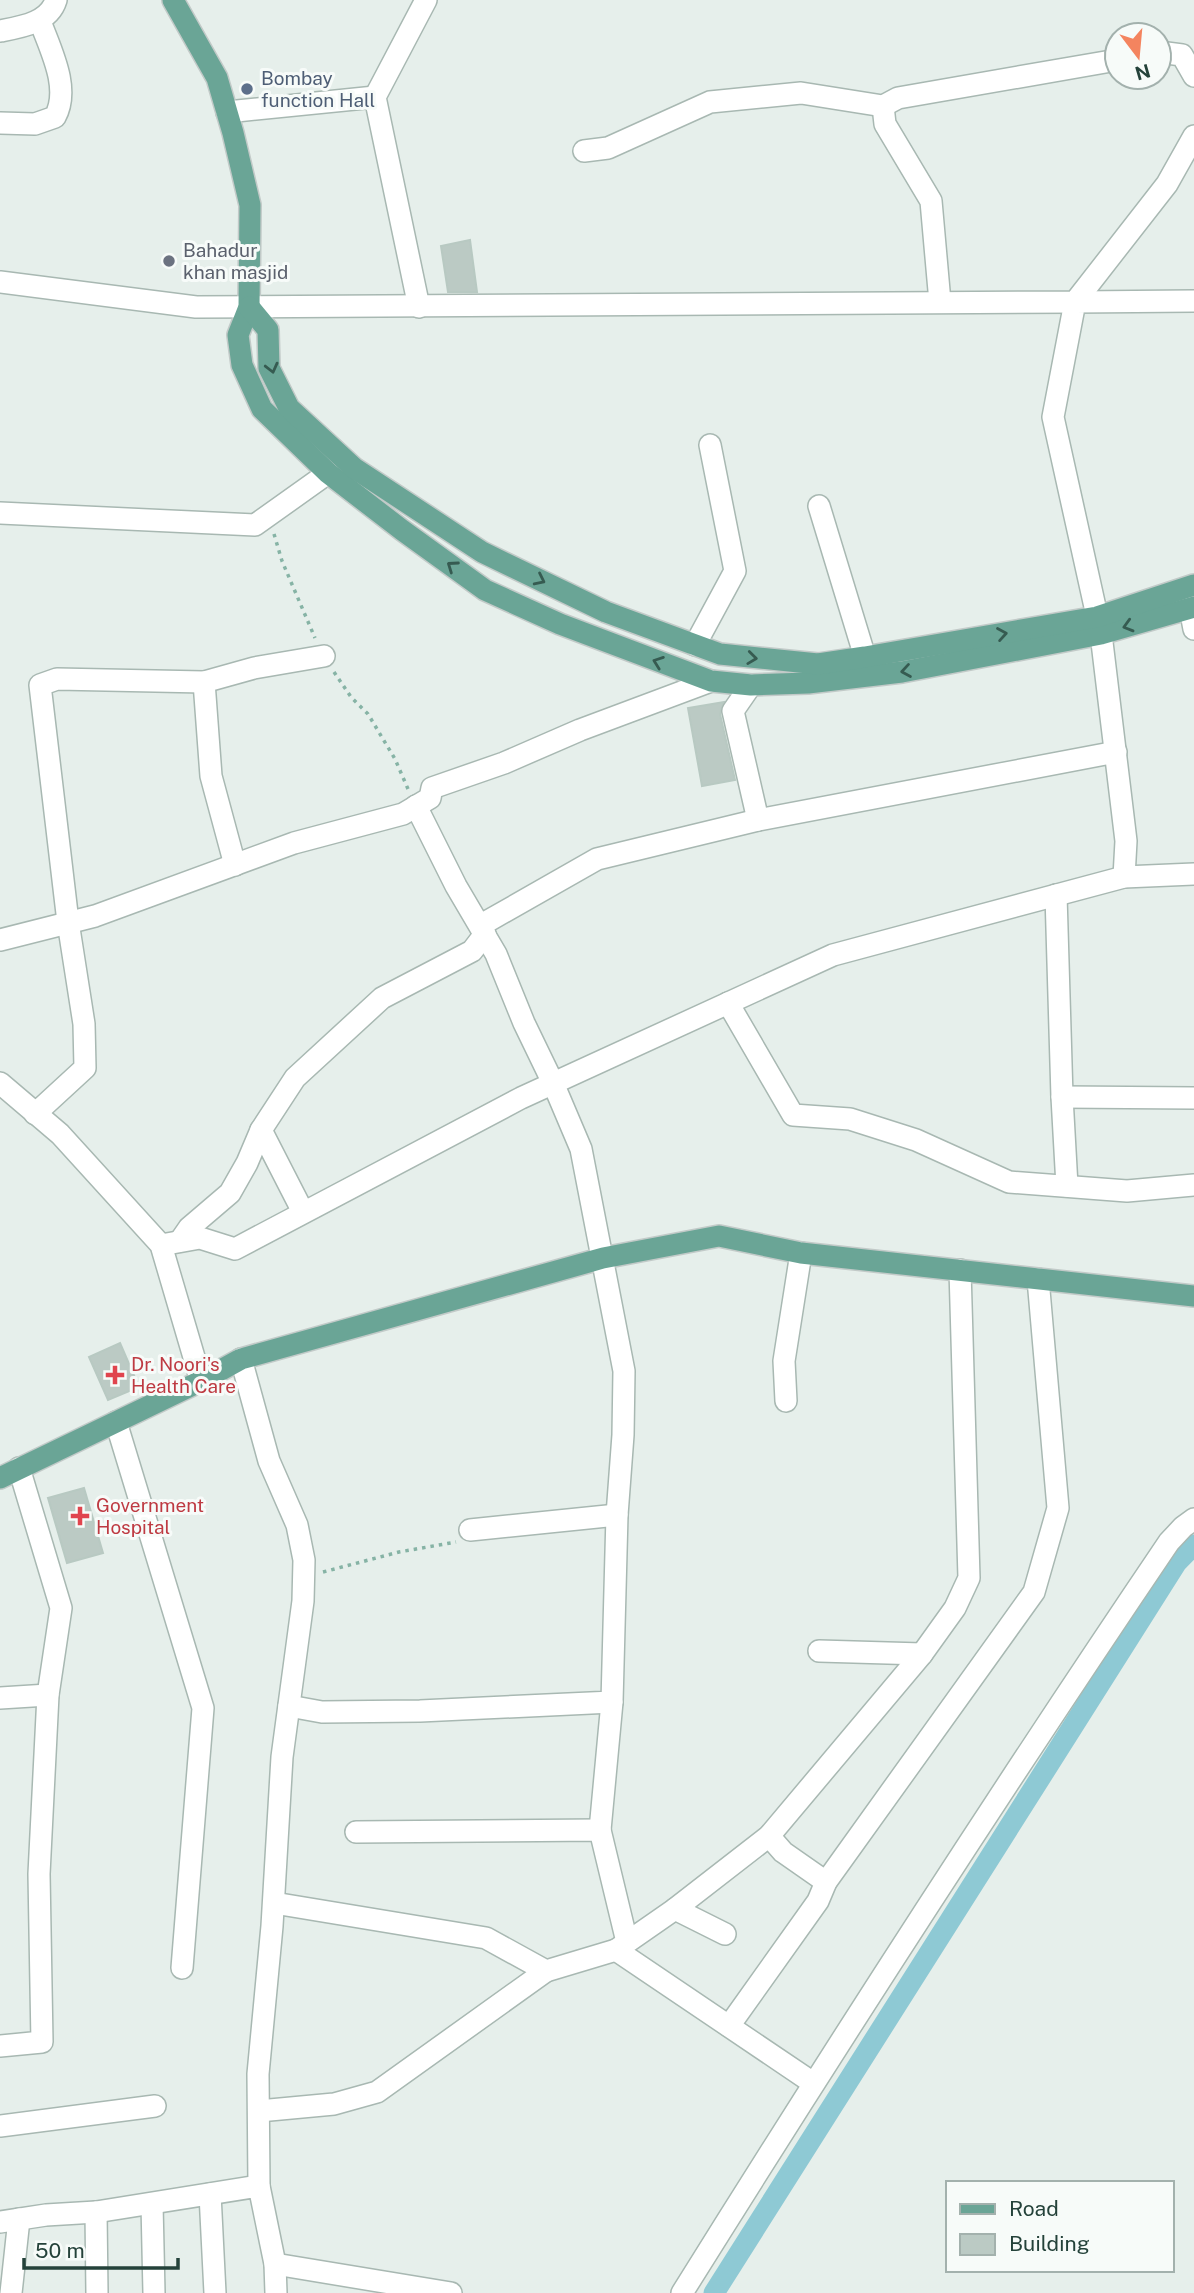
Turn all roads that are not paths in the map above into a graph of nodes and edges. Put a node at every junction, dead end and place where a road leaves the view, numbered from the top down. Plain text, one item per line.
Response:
1 (56, 0) edge
2 (173, 0) edge
3 (426, 0) edge
4 (40, 21) junction
5 (0, 32) edge
6 (1173, 54) edge
7 (1103, 62) edge
8 (1194, 76) edge
9 (375, 97) junction
10 (883, 106) junction
11 (227, 112) junction
12 (0, 123) edge
13 (1194, 136) edge
14 (584, 151) dead end
15 (0, 282) edge
16 (1194, 301) edge
17 (940, 302) junction
18 (1075, 302) junction
19 (249, 307) junction
20 (419, 307) junction
21 (710, 445) dead end
22 (328, 474) junction
23 (819, 506) dead end
24 (0, 513) edge
25 (1194, 585) edge
26 (1193, 615) edge
27 (1099, 625) junction
28 (695, 645) junction
29 (324, 656) dead end
30 (865, 657) junction
31 (711, 681) junction
32 (204, 682) junction
33 (751, 685) junction
34 (1116, 752) junction
35 (416, 806) junction
36 (758, 820) junction
37 (234, 864) junction
38 (1194, 874) edge
39 (1124, 877) junction
40 (1056, 895) junction
41 (68, 922) junction
42 (485, 934) junction
43 (0, 940) edge
44 (728, 1003) junction
45 (0, 1083) edge
46 (553, 1083) junction
47 (1062, 1097) junction
48 (1194, 1098) edge
49 (35, 1114) junction
50 (261, 1130) junction
51 (1194, 1185) edge
52 (1067, 1186) junction
53 (303, 1212) junction
54 (171, 1243) junction
55 (801, 1253) junction
56 (603, 1258) junction
57 (960, 1270) junction
58 (1038, 1279) junction
59 (1194, 1296) edge
60 (241, 1359) junction
61 (201, 1381) junction
62 (786, 1401) dead end
63 (116, 1422) junction
64 (9, 1473) edge
65 (617, 1515) junction
66 (1194, 1520) edge
67 (464, 1536) road end
68 (819, 1651) dead end
69 (922, 1654) junction
70 (48, 1695) junction
71 (0, 1698) edge
72 (612, 1702) junction
73 (289, 1706) junction
74 (600, 1830) junction
75 (356, 1832) dead end
76 (769, 1836) junction
77 (826, 1882) junction
78 (274, 1903) junction
79 (675, 1909) junction
80 (725, 1934) dead end
81 (621, 1946) junction
82 (182, 1968) dead end
83 (546, 1971) junction
84 (729, 2026) junction
85 (0, 2046) edge
86 (813, 2083) junction
87 (155, 2106) dead end
88 (258, 2111) junction
89 (0, 2126) edge
90 (259, 2186) junction
91 (210, 2194) junction
92 (152, 2204) junction
93 (96, 2213) junction
94 (9, 2220) edge
95 (275, 2264) junction
96 (11, 2293) edge
97 (97, 2293) edge
98 (155, 2293) edge
99 (215, 2293) edge
100 (276, 2293) edge
101 (452, 2293) edge
102 (682, 2293) edge

1 - 4 street
2 - 11 main road
3 - 9 street
4 - 5 street
4 - 12 street
6 - 8 street
7 - 10 street
9 - 11 street
9 - 20 street
10 - 14 street
10 - 17 street
11 - 19 main road
13 - 18 street
15 - 19 street
16 - 18 street
17 - 18 street
17 - 20 street
18 - 27 street
19 - 20 street
19 - 22 main road
19 -> 28 main road
21 - 28 street
22 - 24 street
31 -> 22 main road
23 - 30 street
25 - 27 main road
26 -> 27 main road
30 -> 27 main road
27 -> 33 main road
27 - 34 street
28 -> 30 main road
29 - 32 street
31 - 33 main road
31 - 35 street
32 - 37 street
32 - 41 street
33 - 36 street
34 - 36 street
34 - 39 street
35 - 37 street
35 - 42 street
36 - 42 street
37 - 41 street
38 - 39 street
39 - 40 street
40 - 44 street
40 - 47 street
41 - 43 street
41 - 49 street
42 - 46 street
42 - 50 street
44 - 46 street
44 - 52 street
45 - 49 street
46 - 53 street
46 - 56 street
47 - 48 street
47 - 52 street
49 - 54 street
50 - 53 street
50 - 54 street
51 - 52 street
53 - 54 street
54 - 61 street
55 - 56 main road
55 - 57 main road
55 - 62 street
56 - 60 main road
56 - 65 street
57 - 58 main road
57 - 69 street
58 - 59 main road
58 - 77 street
60 - 61 main road
60 - 73 street
61 - 63 main road
63 - 64 main road
63 - 82 street
64 - 70 street
65 - 67 street
65 - 72 street
66 - 86 street
68 - 69 street
69 - 76 street
70 - 71 street
70 - 85 street
72 - 73 street
72 - 74 street
73 - 78 street
74 - 75 street
74 - 81 street
76 - 77 street
76 - 79 street
77 - 84 street
78 - 83 street
78 - 88 street
79 - 80 street
79 - 81 street
81 - 83 street
81 - 84 street
83 - 88 street
84 - 86 street
86 - 102 street
87 - 89 street
88 - 90 street
90 - 91 street
90 - 95 street
91 - 92 street
91 - 99 street
92 - 93 street
92 - 98 street
93 - 94 street
93 - 97 street
94 - 96 street
95 - 100 street
95 - 101 street

